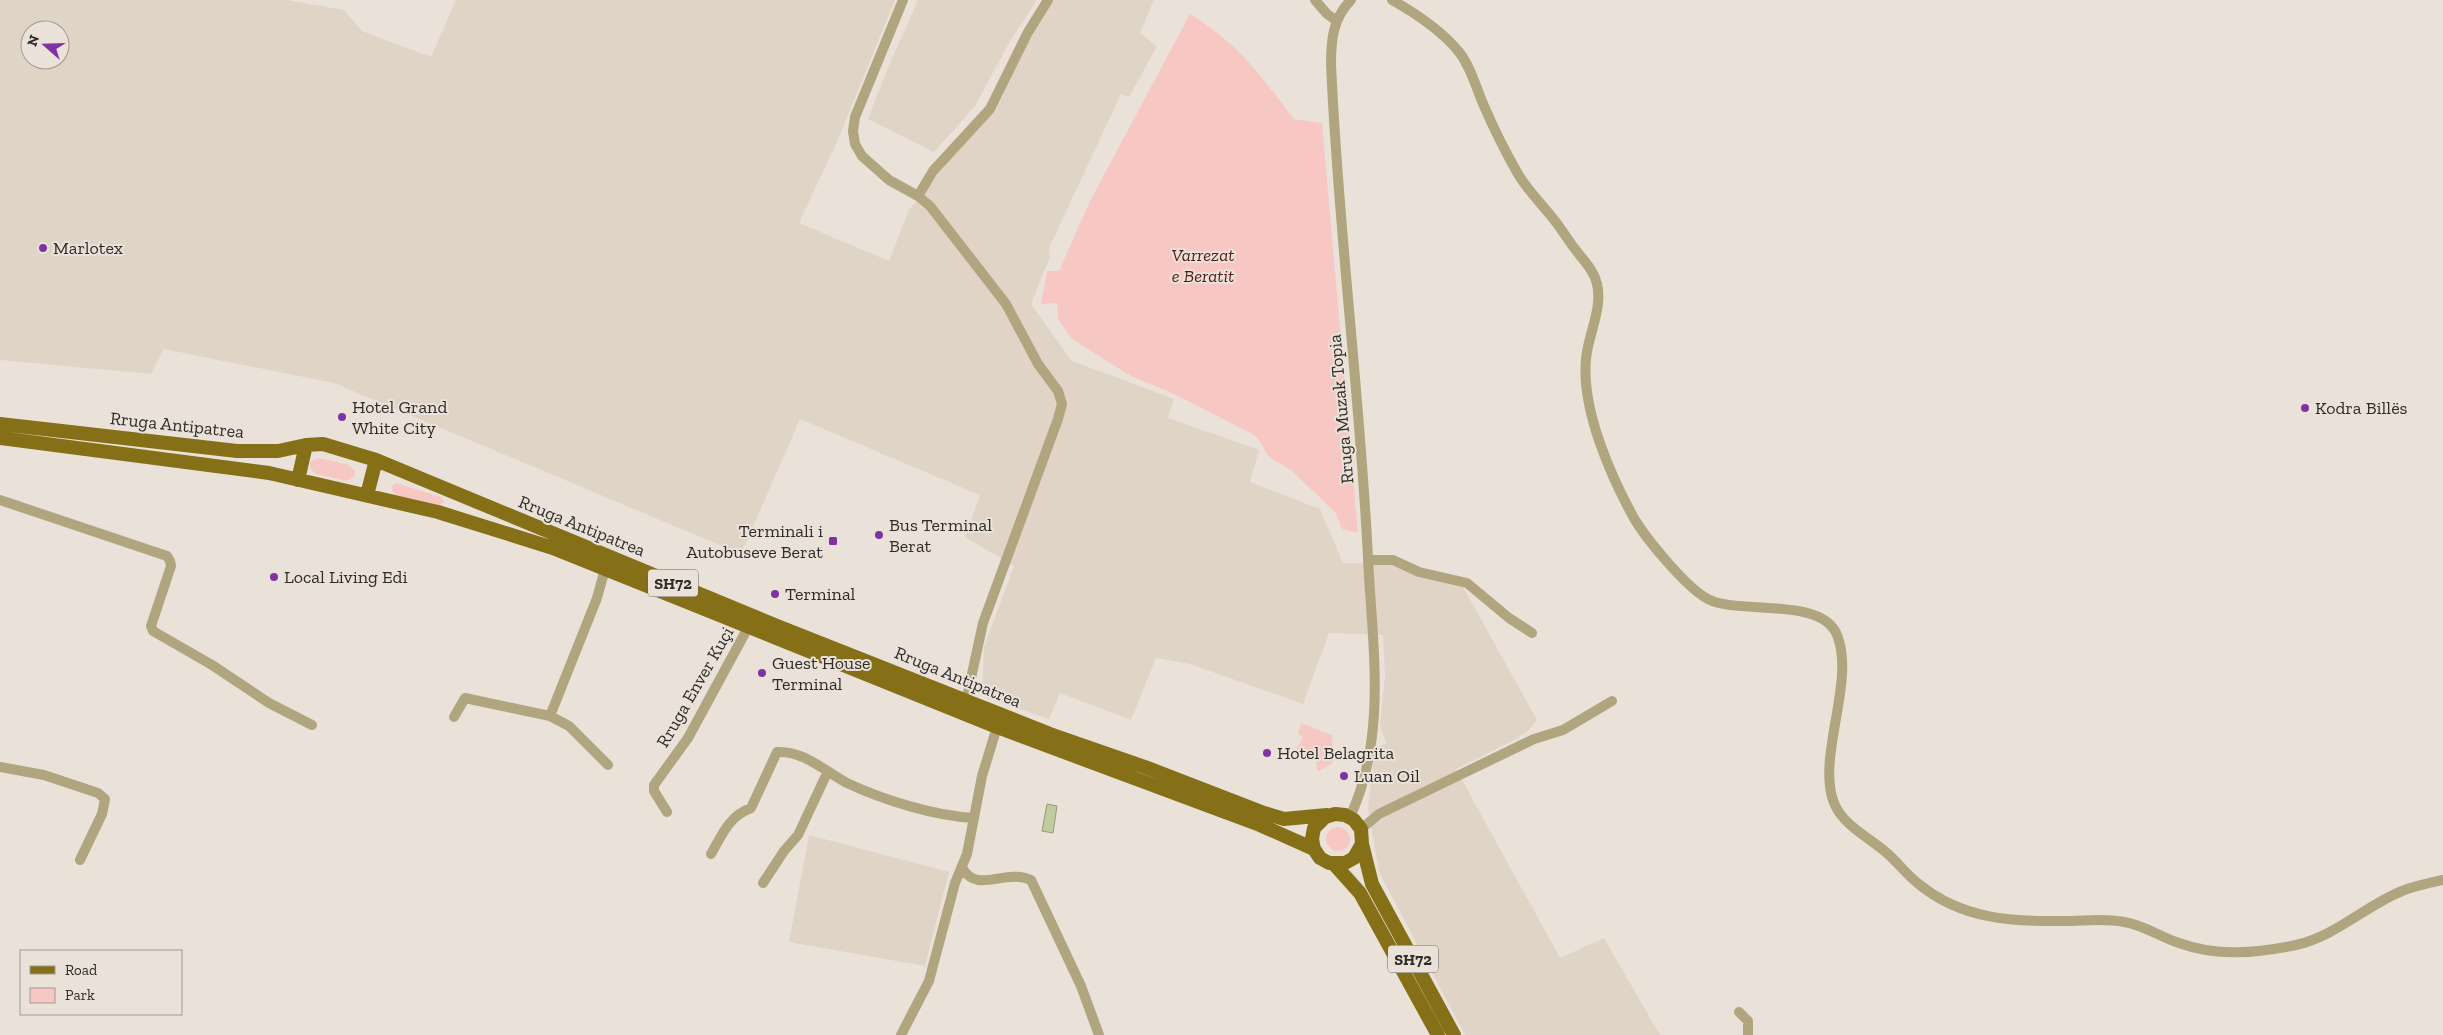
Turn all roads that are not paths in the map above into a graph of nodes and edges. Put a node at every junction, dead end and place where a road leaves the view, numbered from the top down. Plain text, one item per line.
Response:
1 (903, 0) edge
2 (1048, 0) edge
3 (1315, 0) edge
4 (1351, 0) edge
5 (1392, 0) edge
6 (1337, 21) junction
7 (918, 196) junction
8 (0, 424) edge
9 (0, 438) edge
10 (306, 445) junction
11 (376, 460) junction
12 (298, 480) junction
13 (366, 495) junction
14 (0, 500) edge
15 (555, 542) junction
16 (1368, 560) junction
17 (605, 569) junction
18 (750, 622) junction
19 (1532, 633) dead end
20 (1612, 701) dead end
21 (965, 707) junction
22 (550, 716) junction
23 (454, 717) dead end
24 (312, 725) dead end
25 (997, 727) junction
26 (608, 765) dead end
27 (0, 767) edge
28 (1145, 767) junction
29 (828, 771) junction
30 (1140, 780) junction
31 (667, 812) dead end
32 (1330, 815) junction
33 (1350, 817) junction
34 (974, 818) junction
35 (1360, 829) junction
36 (1362, 844) junction
37 (1314, 849) junction
38 (711, 854) dead end
39 (80, 860) dead end
40 (1334, 864) junction
41 (963, 869) junction
42 (2443, 880) edge
43 (763, 883) dead end
44 (1739, 1012) dead end
45 (901, 1035) edge
46 (1099, 1035) edge
47 (1438, 1035) edge
48 (1454, 1035) edge
49 (1748, 1035) edge

1 - 7 street
2 - 7 street
3 - 6 street
4 - 6 street, Rruga Muzak Topia
5 - 42 street
6 - 16 street, Rruga Muzak Topia
7 - 21 street
8 - 10 main road, Rruga Antipatrea / SH72
9 - 12 main road, Rruga Antipatrea / SH72
10 - 11 main road, Rruga Antipatrea / SH72
10 - 12 main road
11 - 13 main road
11 - 15 main road, Rruga Antipatrea / SH72
12 - 13 main road, Rruga Antipatrea / SH72
13 - 15 main road, Rruga Antipatrea / SH72
14 - 24 street
15 - 17 main road, Rruga Antipatrea / SH72
15 - 18 main road, Rruga Antipatrea / SH72
16 - 19 street
16 - 33 street, Rruga Muzak Topia
17 - 18 main road, Rruga Antipatrea / SH72
17 - 22 street
18 - 21 main road, Rruga Antipatrea / SH72
18 - 31 street, Rruga Enver Kuçi
20 - 35 street
21 - 25 main road, Rruga Antipatrea / SH72
21 - 28 main road, Rruga Antipatrea / SH72
22 - 23 street
22 - 26 street
25 - 30 main road, Rruga Antipatrea / SH72
25 - 34 street
27 - 39 street
28 - 30 street
28 - 32 main road, Rruga Antipatrea / SH72
29 - 34 street
29 - 38 street
29 - 43 street
30 - 37 main road, Rruga Antipatrea / SH72
32 - 33 main road, Rruga Antipatrea / SH72
32 - 37 main road
33 - 35 main road
34 - 41 street
35 - 36 main road, SH72
36 - 40 main road
36 - 48 main road, SH72
37 - 40 main road, Rruga Antipatrea / SH72
40 - 47 main road, Rruga Antipatrea / SH72
41 - 45 street
41 - 46 street
44 - 49 street

